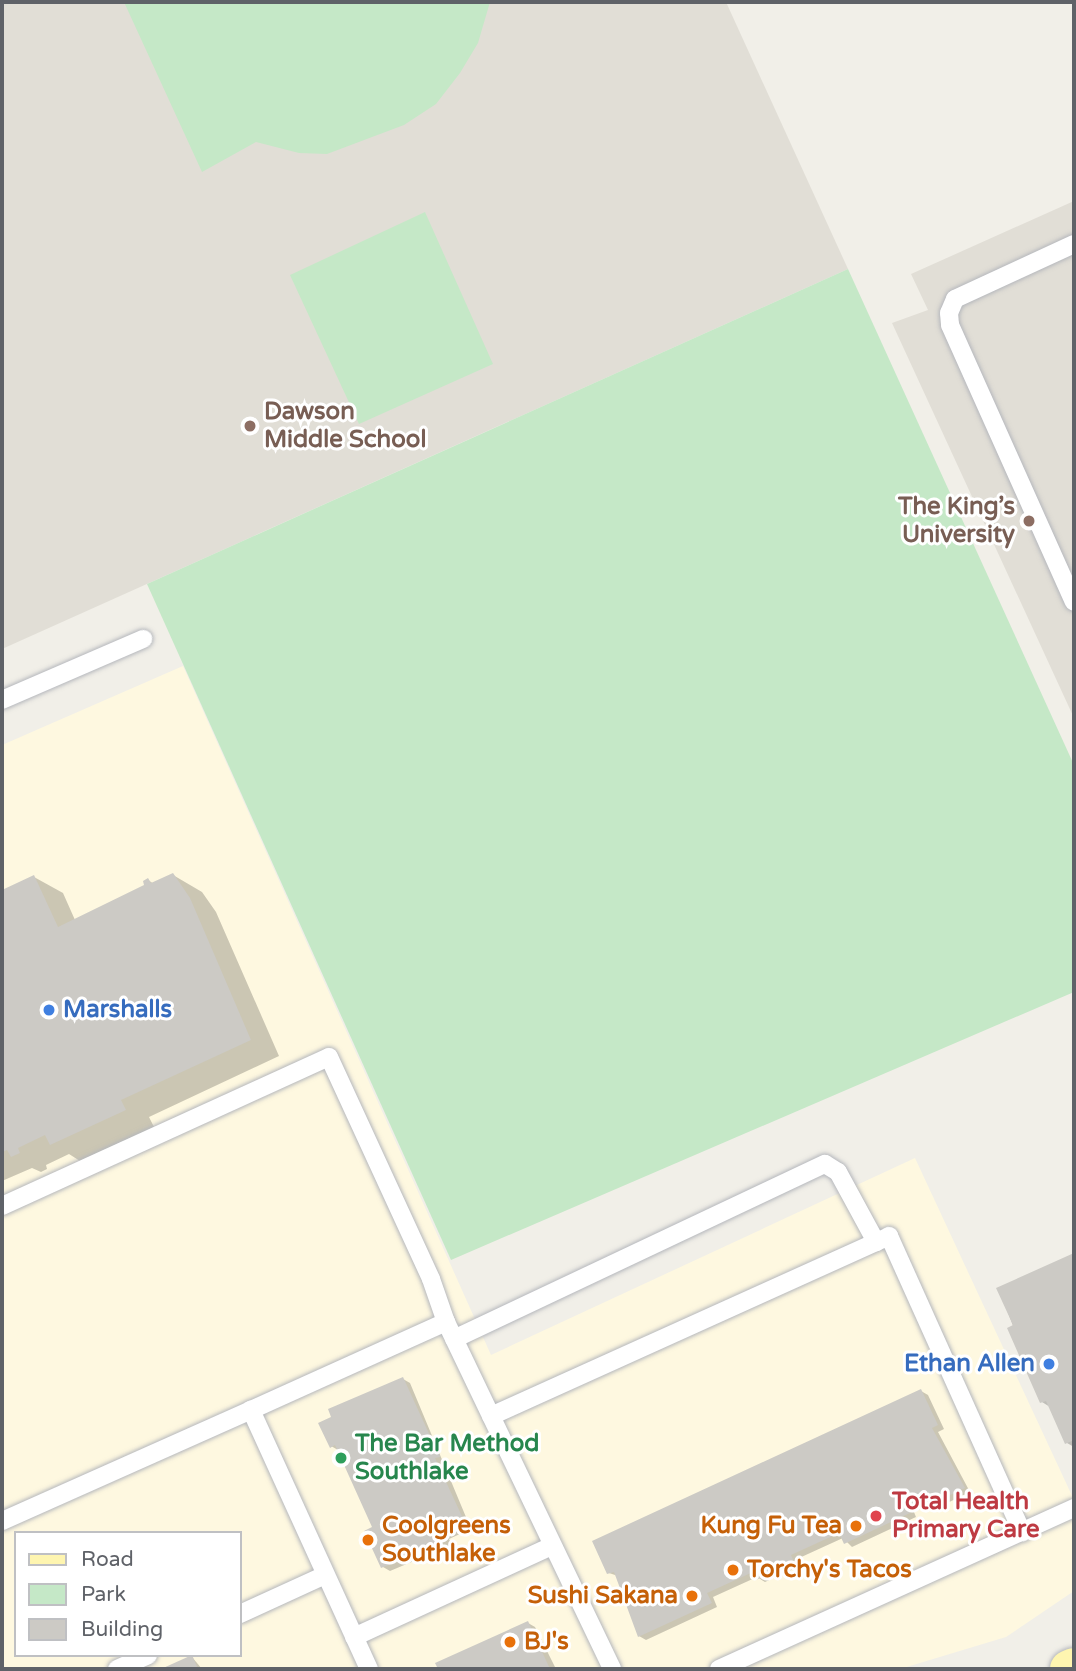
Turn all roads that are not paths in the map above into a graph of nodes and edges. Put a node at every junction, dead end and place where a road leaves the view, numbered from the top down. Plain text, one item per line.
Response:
1 (1074, 244) edge
2 (1074, 600) edge
3 (143, 639) dead end
4 (2, 700) edge
5 (2, 1206) edge
6 (876, 1242) junction
7 (446, 1322) junction
8 (454, 1339) junction
9 (251, 1410) junction
10 (491, 1416) junction
11 (1074, 1508) edge
12 (2, 1521) edge
13 (1022, 1532) junction
14 (552, 1546) junction
15 (325, 1575) junction
16 (242, 1613) edge
17 (354, 1637) junction
18 (144, 1657) edge
19 (1074, 1667) edge
20 (117, 1669) edge
21 (369, 1669) edge
22 (612, 1669) edge
23 (719, 1669) edge
24 (1069, 1669) edge

1 - 2 lane
3 - 4 lane
5 - 7 lane
6 - 8 lane
6 - 10 lane
6 - 13 lane
7 - 8 lane
7 - 9 lane
8 - 10 lane
9 - 12 lane
9 - 15 lane
10 - 14 lane
11 - 13 lane
13 - 23 lane
14 - 17 lane
14 - 22 lane
15 - 16 lane
15 - 17 lane
17 - 21 lane
18 - 20 lane
19 - 24 main road

